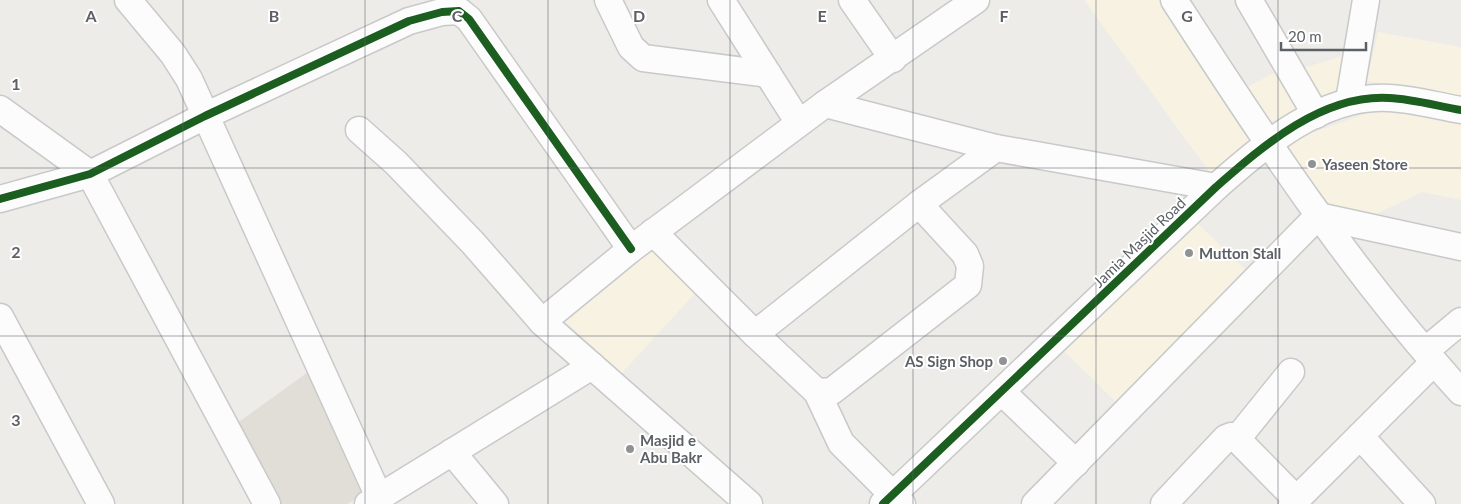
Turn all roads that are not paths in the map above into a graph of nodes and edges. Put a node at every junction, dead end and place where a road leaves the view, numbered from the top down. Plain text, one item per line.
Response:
1 (128, 0) edge
2 (608, 0) edge
3 (721, 0) edge
4 (852, 0) edge
5 (976, 0) edge
6 (1174, 0) edge
7 (1249, 0) edge
8 (1366, 0) edge
9 (893, 59) junction
10 (768, 74) junction
11 (1349, 101) junction
12 (825, 104) junction
13 (0, 109) edge
14 (1461, 110) edge
15 (1316, 115) junction
16 (205, 116) junction
17 (800, 123) junction
18 (359, 130) dead end
19 (1267, 143) junction
20 (996, 148) junction
21 (90, 174) junction
22 (1216, 187) junction
23 (0, 199) edge
24 (919, 204) junction
25 (1318, 216) junction
26 (653, 232) junction
27 (1461, 247) edge
28 (631, 249) junction
29 (0, 317) edge
30 (1461, 321) edge
31 (542, 322) junction
32 (755, 334) junction
33 (1430, 357) junction
34 (592, 366) junction
35 (1291, 372) dead end
36 (817, 392) junction
37 (1002, 392) junction
38 (1461, 392) edge
39 (1360, 436) junction
40 (1237, 438) junction
41 (452, 452) junction
42 (1076, 463) junction
43 (373, 500) edge
44 (892, 501) edge
45 (1294, 502) edge
46 (101, 504) edge
47 (267, 504) edge
48 (495, 504) edge
49 (749, 504) edge
50 (1035, 504) edge
51 (1164, 504) edge
52 (1422, 504) edge

1 - 16 street
2 - 10 street
3 - 10 street
4 - 9 street
5 - 9 street
6 - 19 street
7 - 15 street
8 - 11 street
9 - 12 street
10 - 17 street
11 - 14 street, Jamia Masjid Road
11 - 15 street, Jamia Masjid Road
12 - 17 street
12 - 20 street
13 - 21 street
15 - 19 street, Jamia Masjid Road
16 - 21 street
16 - 28 street
16 - 43 street
17 - 26 street
18 - 31 street
19 - 22 street, Jamia Masjid Road
19 - 25 street
20 - 22 street
20 - 24 street
21 - 23 street
21 - 47 street
22 - 37 street, Jamia Masjid Road
24 - 32 street
24 - 36 street
25 - 27 street
25 - 33 street
25 - 42 street
26 - 28 street
26 - 32 street
28 - 31 street
29 - 46 street
30 - 33 street
31 - 34 street
32 - 36 street
33 - 38 street
33 - 39 street
34 - 41 street
34 - 49 street
35 - 40 street
36 - 44 street
37 - 42 street
37 - 44 street, Jamia Masjid Road
39 - 45 street
39 - 52 street
40 - 45 street
40 - 51 street
41 - 43 street
41 - 48 street
42 - 50 street

